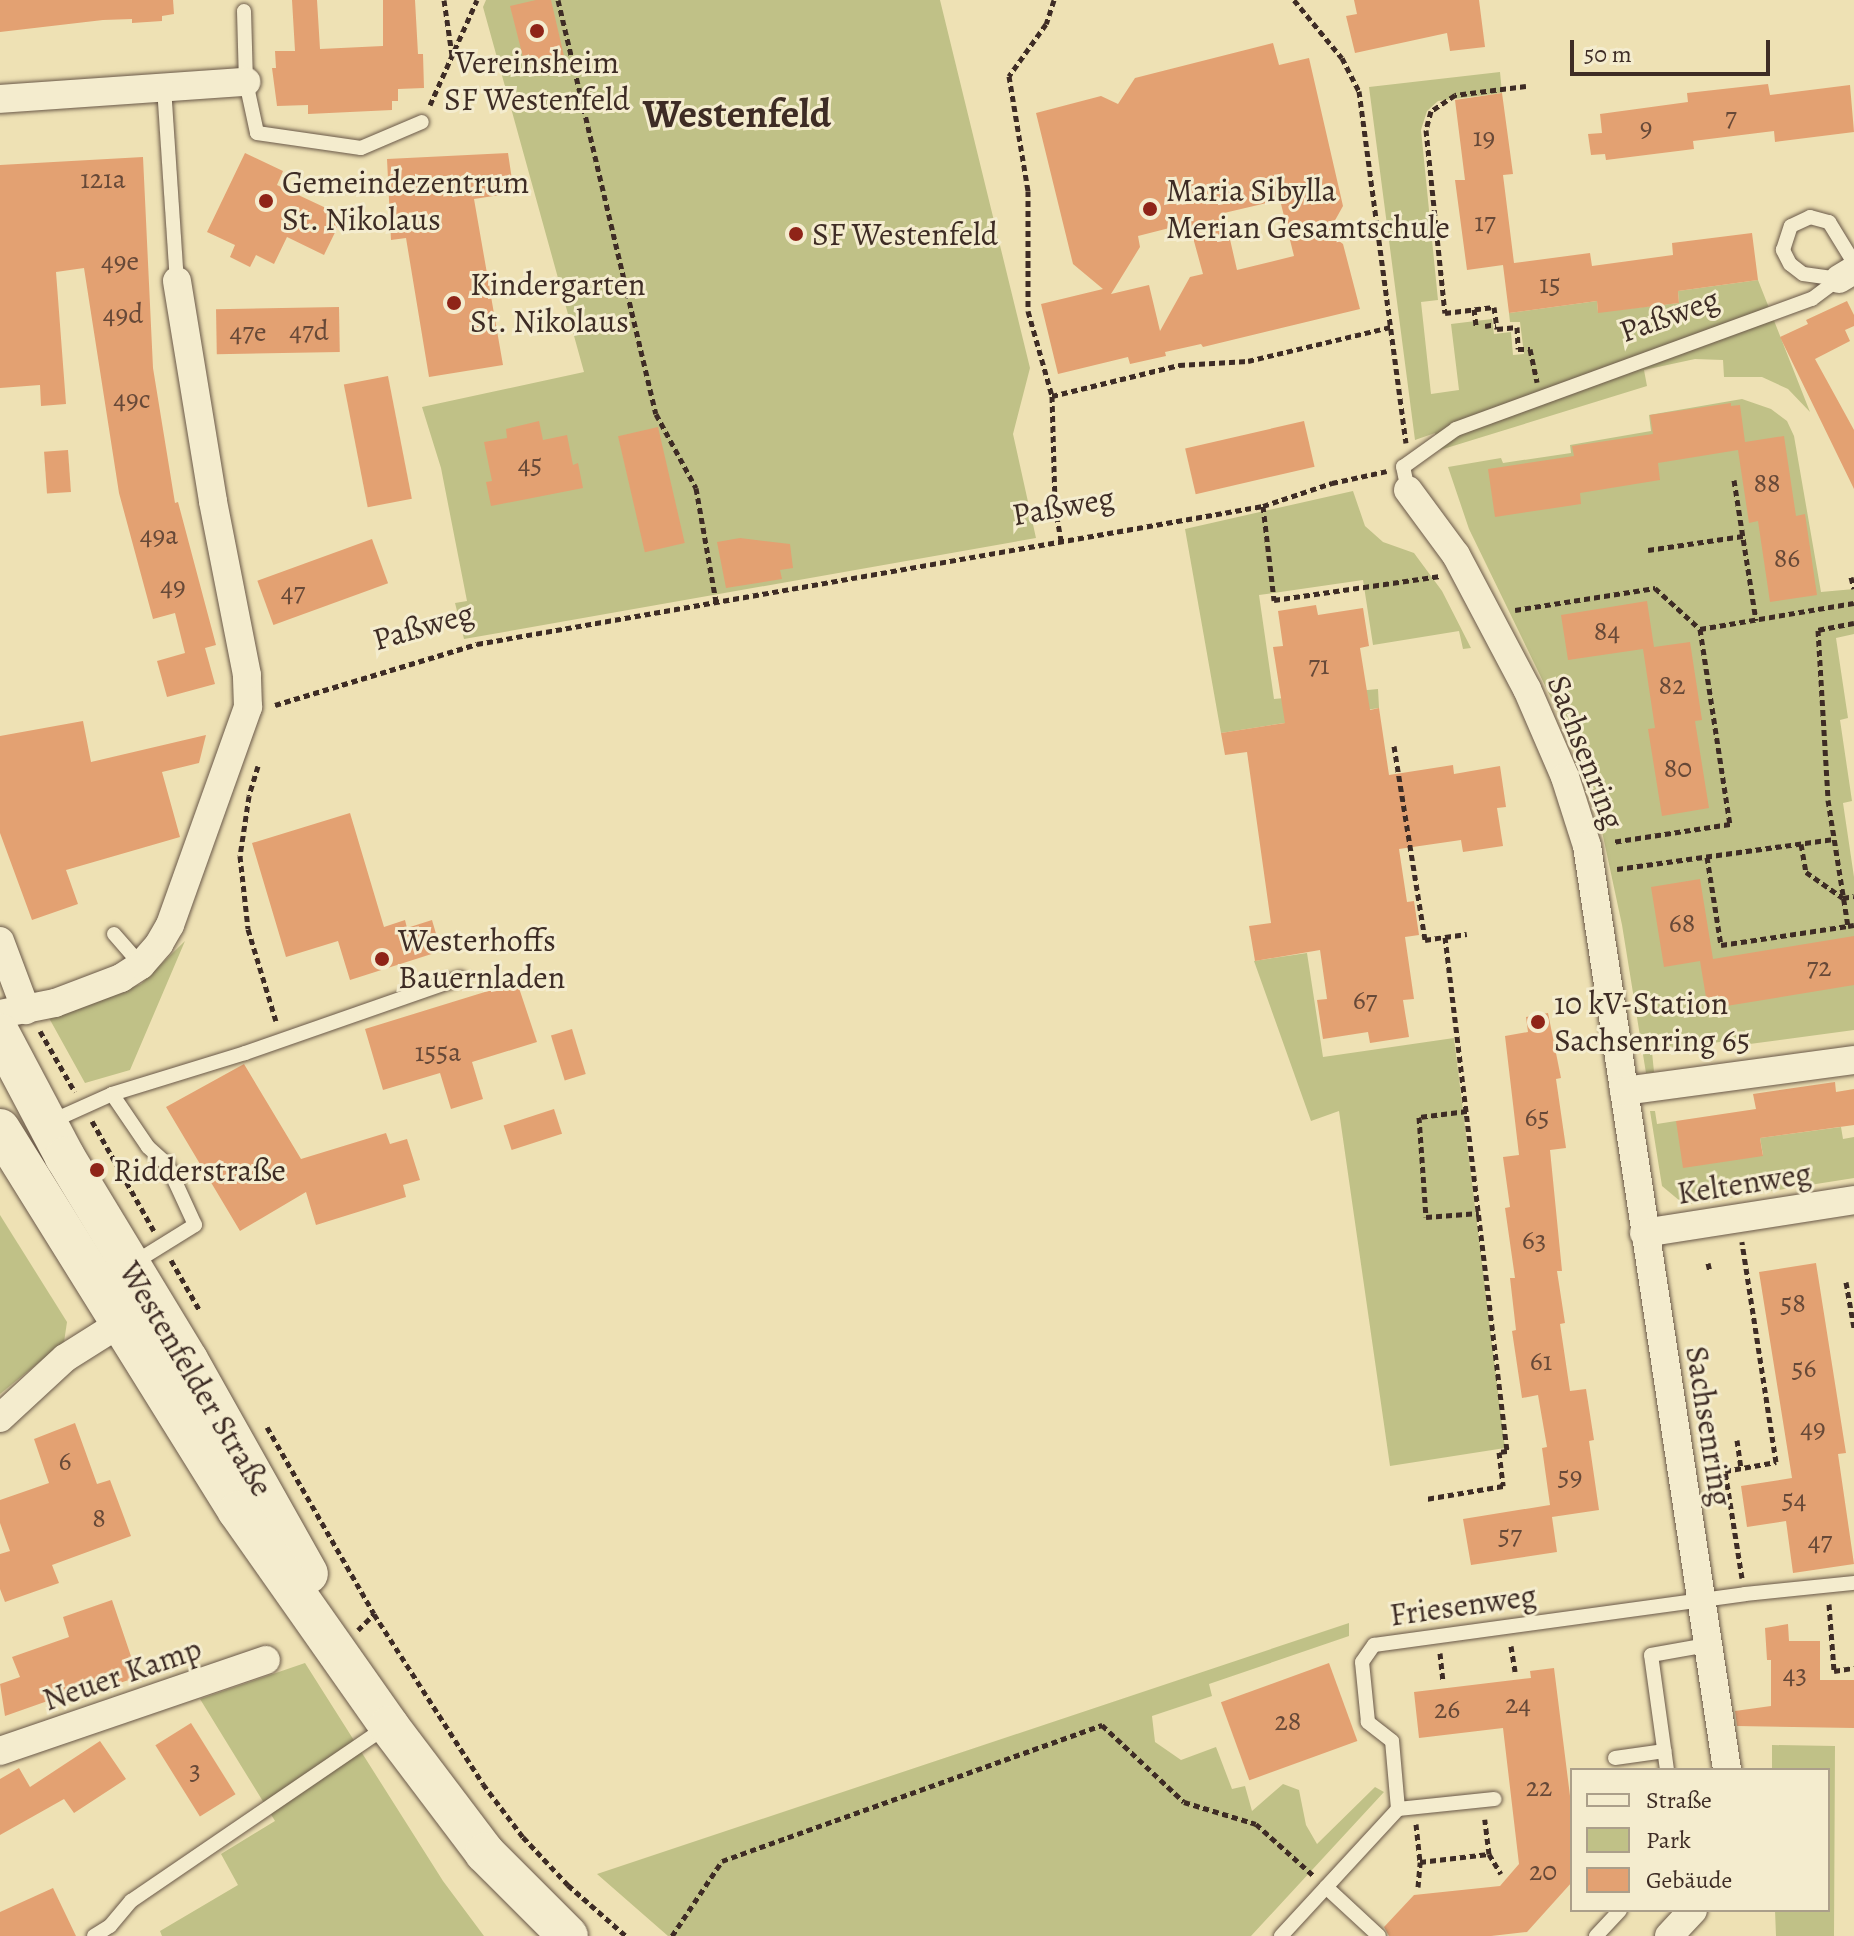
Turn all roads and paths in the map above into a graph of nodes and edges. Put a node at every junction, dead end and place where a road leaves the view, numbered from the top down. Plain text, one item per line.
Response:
1 (444, 0) edge
2 (477, 0) edge
3 (558, 0) edge
4 (1054, 0) edge
5 (1294, 0) edge
6 (244, 11) dead end
7 (452, 55) junction
8 (246, 82) junction
9 (1526, 86) dead end
10 (164, 87) junction
11 (0, 99) edge
12 (422, 122) joint
13 (1849, 271) edge
14 (177, 281) joint
15 (1474, 309) junction
16 (1496, 324) junction
17 (1476, 326) dead end
18 (1485, 326) dead end
19 (1391, 327) junction
20 (1052, 396) junction
21 (1540, 398) junction
22 (1406, 479) junction
23 (1734, 480) dead end
24 (1263, 506) junction
25 (1743, 536) junction
26 (1061, 541) junction
27 (1648, 550) dead end
28 (1465, 572) junction
29 (1851, 577) dead end
30 (1854, 589) edge
31 (716, 602) junction
32 (1854, 603) edge
33 (1487, 614) junction
34 (1756, 620) junction
35 (1854, 623) edge
36 (1700, 629) junction
37 (248, 707) junction
38 (1394, 746) dead end
39 (261, 757) dead end
40 (1834, 839) junction
41 (1801, 844) junction
42 (1707, 857) junction
43 (1590, 859) junction
44 (1854, 896) edge
45 (1843, 898) junction
46 (1851, 925) edge
47 (114, 934) dead end
48 (1467, 934) dead end
49 (1445, 937) junction
50 (0, 941) edge
51 (141, 965) junction
52 (460, 978) dead end
53 (9, 1020) edge
54 (282, 1041) junction
55 (50, 1047) dead end
56 (1854, 1060) edge
57 (1624, 1091) junction
58 (112, 1094) junction
59 (83, 1105) junction
60 (1467, 1111) junction
61 (47, 1124) junction
62 (0, 1129) edge
63 (1854, 1200) edge
64 (1479, 1213) junction
65 (1738, 1219) junction
66 (1644, 1233) junction
67 (163, 1246) junction
68 (1708, 1263) dead end
69 (128, 1266) junction
70 (1710, 1272) dead end
71 (1846, 1282) dead end
72 (136, 1313) junction
73 (202, 1314) dead end
74 (1854, 1328) edge
75 (0, 1418) edge
76 (265, 1423) dead end
77 (1737, 1440) dead end
78 (1741, 1468) junction
79 (1426, 1499) dead end
80 (1854, 1583) edge
81 (1828, 1587) junction
82 (1745, 1594) junction
83 (1701, 1602) junction
84 (1509, 1627) junction
85 (1707, 1645) junction
86 (266, 1660) dead end
87 (1854, 1668) edge
88 (1515, 1672) dead end
89 (389, 1726) junction
90 (0, 1751) edge
91 (1665, 1751) junction
92 (1615, 1758) dead end
93 (1667, 1768) edge
94 (1727, 1768) edge
95 (1488, 1800) joint
96 (1414, 1807) junction
97 (1398, 1809) junction
98 (1489, 1854) junction
99 (1420, 1862) junction
100 (1501, 1874) dead end
101 (1326, 1887) junction
102 (1418, 1887) dead end
103 (1618, 1912) edge
104 (1691, 1912) edge
105 (94, 1936) edge
106 (568, 1936) edge
107 (626, 1936) edge
108 (672, 1936) edge
109 (1281, 1936) edge
110 (1379, 1936) edge
111 (1596, 1936) edge
112 (1669, 1936) edge

1 - 7 path
2 - 7 path
3 - 31 path
4 - 20 path
5 - 19 path
6 - 8 lane
7 - 12 path
8 - 10 street
8 - 12 lane
9 - 15 path
10 - 11 street
10 - 14 lane
13 - 13 lane
13 - 21 lane, Paßweg
14 - 37 street
15 - 16 path
15 - 17 path
16 - 18 path
16 - 21 path
19 - 20 path
19 - 22 path
20 - 26 path
21 - 22 lane, Paßweg
22 - 24 path, Paßweg
22 - 28 street, Sachsenring
23 - 25 path
24 - 26 path, Paßweg
24 - 28 path
25 - 27 path
25 - 34 path
26 - 31 path, Paßweg
28 - 33 street, Sachsenring
29 - 30 path
31 - 37 path, Paßweg
32 - 34 path
33 - 36 path
33 - 43 street, Sachsenring
34 - 36 path
35 - 40 path
36 - 43 path
37 - 51 street
38 - 49 path
39 - 54 path
40 - 41 path
40 - 45 path
41 - 42 path
41 - 45 path
42 - 43 path
42 - 46 path
43 - 57 street, Sachsenring
44 - 45 path
45 - 46 path
47 - 51 lane
48 - 49 path
49 - 60 path
50 - 53 street
51 - 53 street
52 - 54 lane
53 - 61 street, Westenfelder Straße
54 - 58 lane
55 - 59 path
56 - 57 street
57 - 66 street, Sachsenring
58 - 59 lane
58 - 67 lane
59 - 61 lane
59 - 67 path
60 - 64 path
60 - 64 path
61 - 69 street, Westenfelder Straße
62 - 72 street, Westenfelder Straße
63 - 65 street, Keltenweg
64 - 79 path
65 - 66 street, Keltenweg
65 - 78 path
66 - 83 street, Sachsenring
67 - 69 lane
67 - 73 path
68 - 70 path
69 - 72 street, Westenfelder Straße
71 - 74 path
72 - 75 street
72 - 89 street, Westenfelder Straße
76 - 107 path
77 - 78 path
78 - 82 path
80 - 81 lane, Friesenweg
81 - 82 lane, Friesenweg
81 - 87 path
82 - 83 lane, Friesenweg
83 - 84 lane, Friesenweg
83 - 85 street, Sachsenring
84 - 88 path
84 - 97 lane, Friesenweg
85 - 91 lane
85 - 94 street, Sachsenring
86 - 90 street, Neuer Kamp
89 - 105 lane
89 - 106 street, Westenfelder Straße
91 - 92 lane
91 - 93 lane
95 - 96 lane
95 - 98 path
96 - 97 lane
96 - 99 path
97 - 101 lane
98 - 99 path
98 - 100 path
99 - 102 path
101 - 108 path
101 - 109 lane
101 - 110 lane
103 - 111 lane
104 - 112 street

